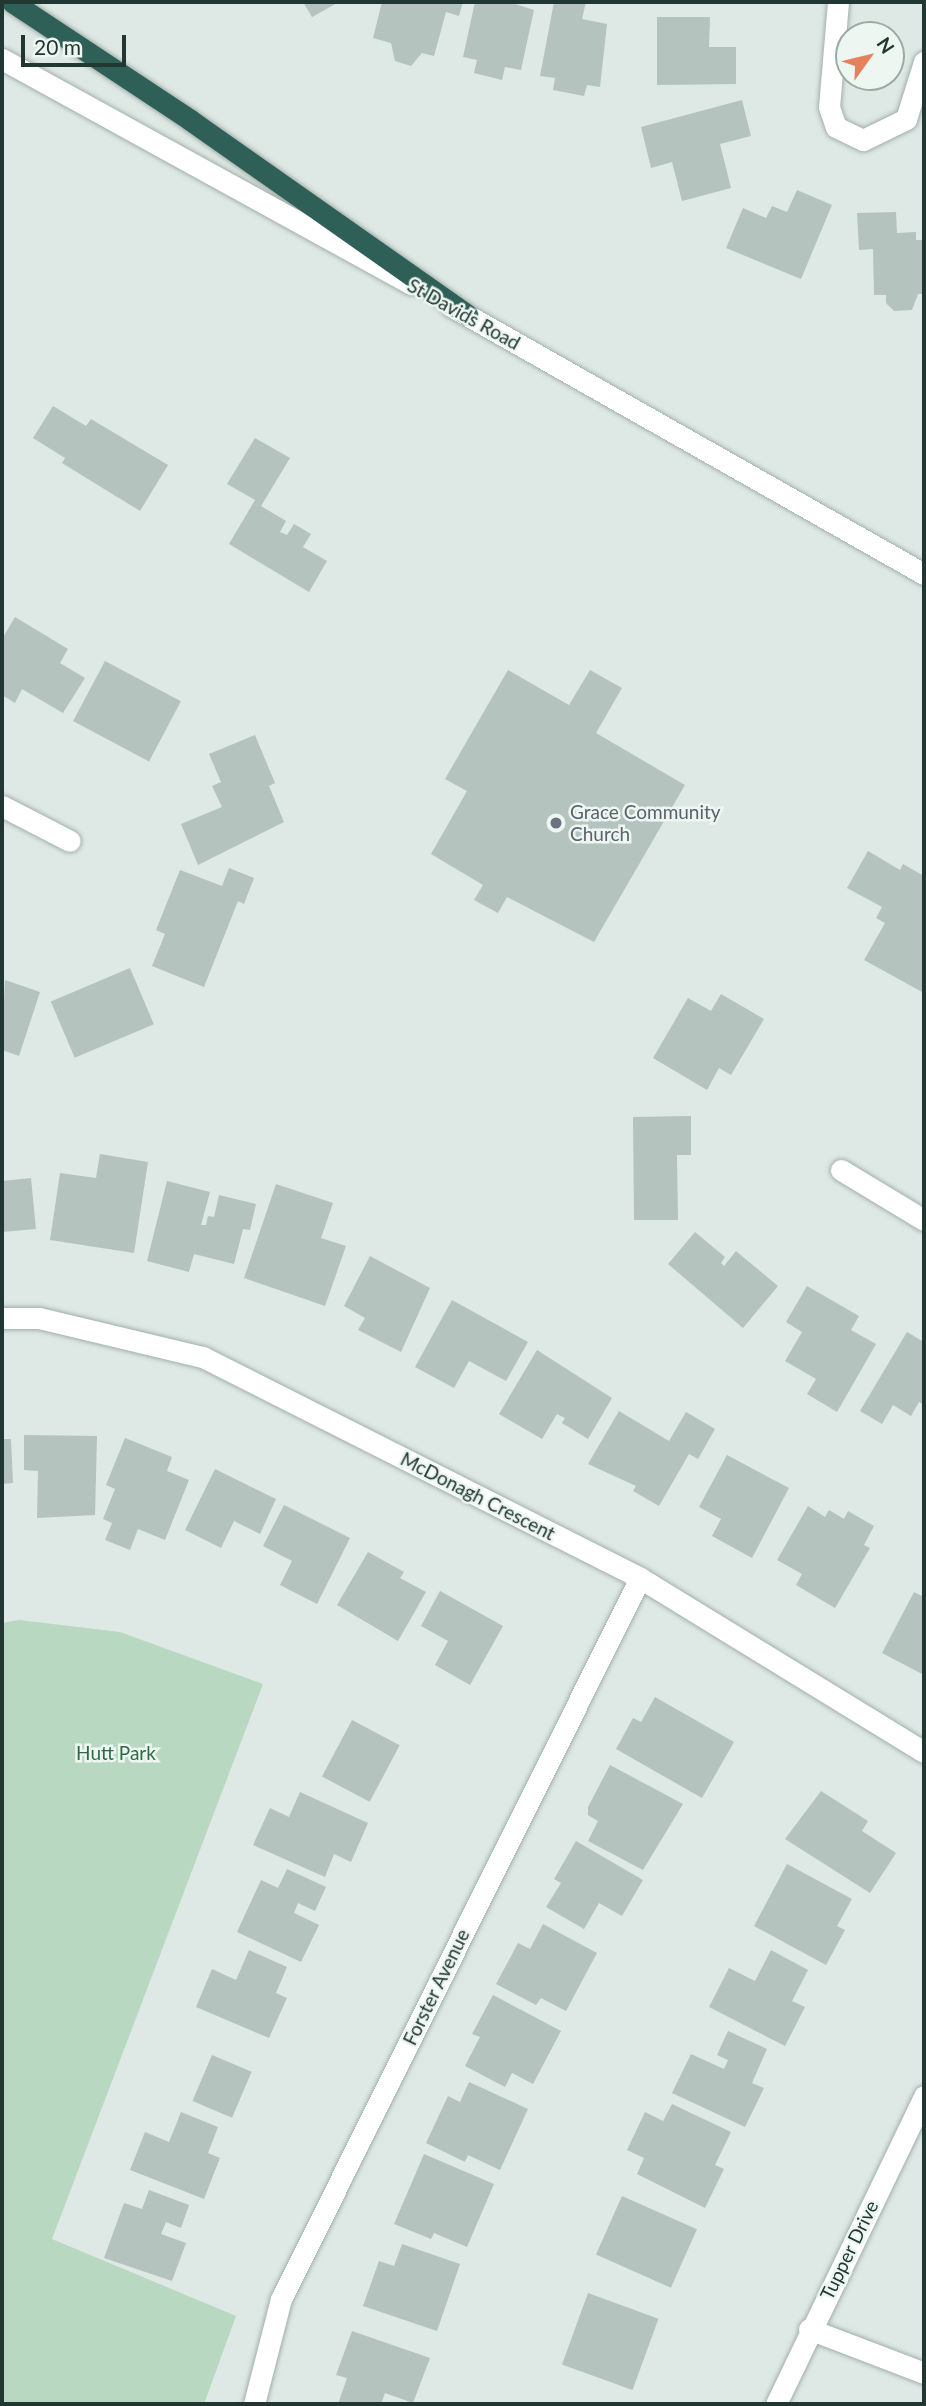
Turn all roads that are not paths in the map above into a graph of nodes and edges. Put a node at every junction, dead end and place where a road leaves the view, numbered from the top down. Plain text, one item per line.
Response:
1 (12, 2) edge
2 (838, 2) edge
3 (2, 59) edge
4 (924, 62) edge
5 (467, 315) junction
6 (924, 574) edge
7 (2, 806) edge
8 (69, 841) dead end
9 (841, 1170) dead end
10 (924, 1220) edge
11 (2, 1318) edge
12 (640, 1578) junction
13 (924, 1752) edge
14 (924, 2096) edge
15 (809, 2329) junction
16 (924, 2373) edge
17 (254, 2404) edge
18 (776, 2404) edge

1 - 5 highway
2 - 4 street
3 - 5 street, St Davids Road
5 - 6 street, St Davids Road
7 - 8 street
9 - 10 street
11 - 12 street, McDonagh Crescent
12 - 13 street, McDonagh Crescent
12 - 17 street, Forster Avenue
14 - 15 street, Tupper Drive
15 - 16 street
15 - 18 street, Tupper Drive

